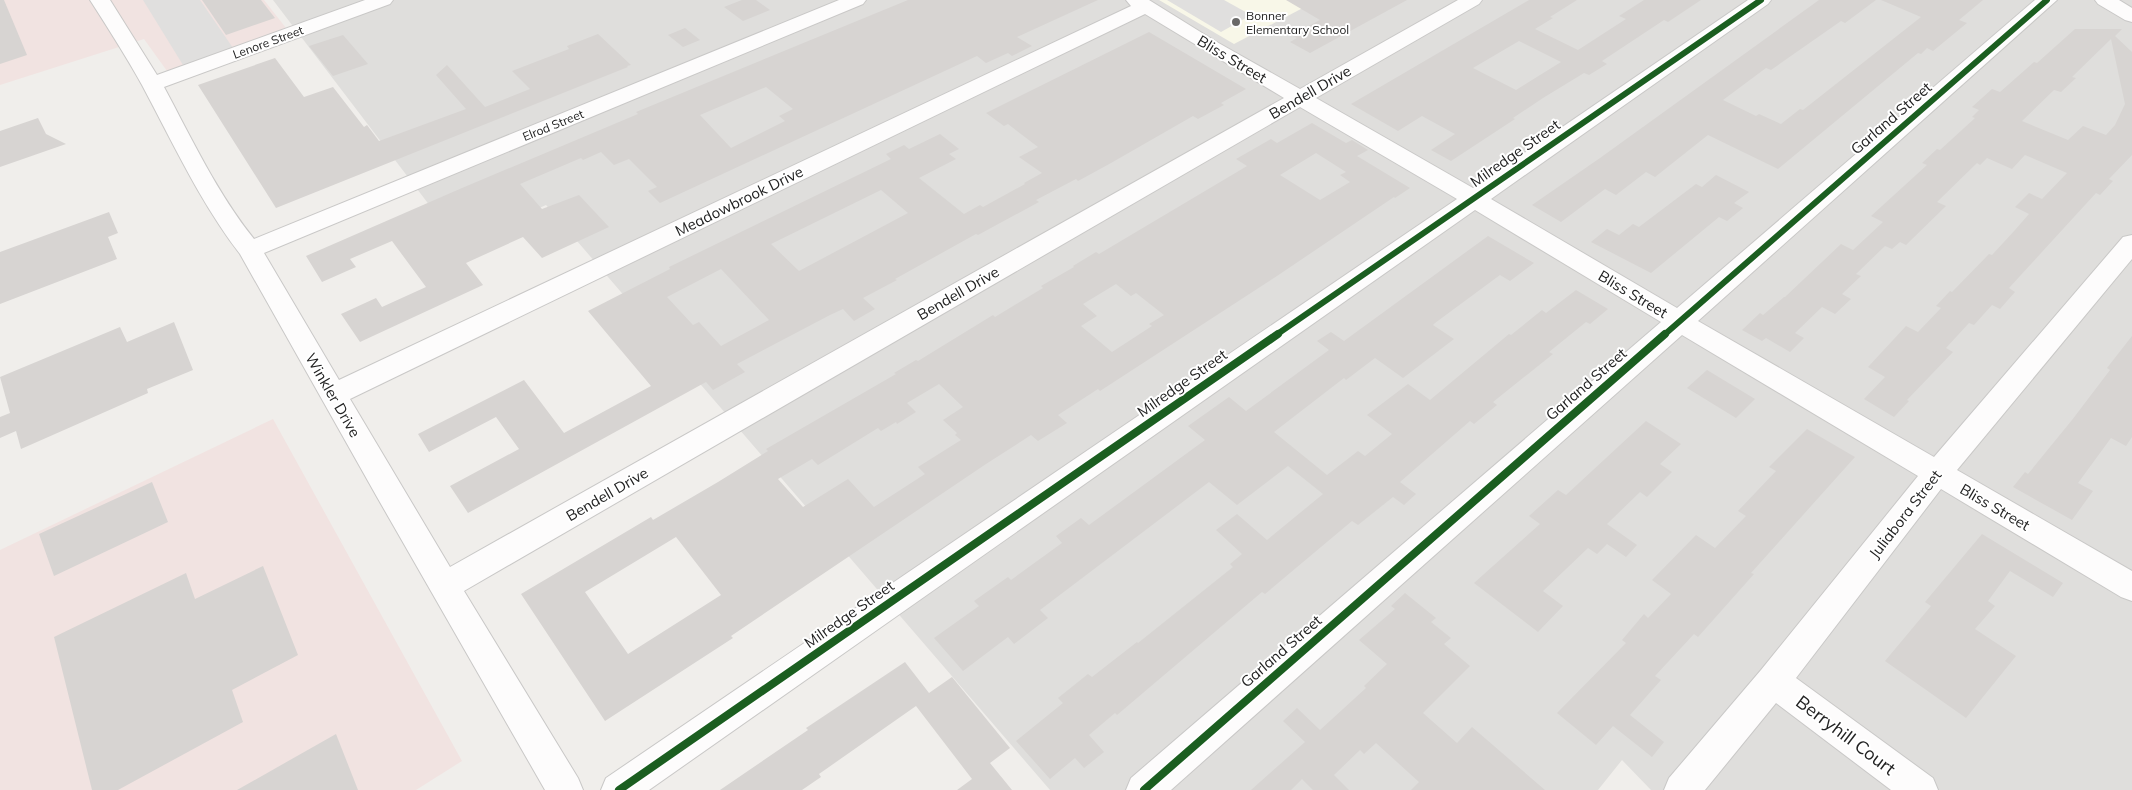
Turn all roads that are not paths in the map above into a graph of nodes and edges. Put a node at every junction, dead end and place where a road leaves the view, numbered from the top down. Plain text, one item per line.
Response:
1 (100, 0) edge
2 (383, 0) edge
3 (856, 0) edge
4 (1472, 0) edge
5 (1761, 0) edge
6 (2047, 0) edge
7 (2105, 0) edge
8 (1141, 3) edge
9 (2132, 16) edge
10 (152, 84) junction
11 (1298, 98) junction
12 (1473, 198) junction
13 (2132, 243) edge
14 (250, 250) junction
15 (1678, 322) junction
16 (333, 395) junction
17 (1937, 473) junction
18 (445, 586) junction
19 (2132, 586) edge
20 (1773, 681) junction
21 (564, 790) edge
22 (619, 790) edge
23 (1144, 790) edge
24 (1682, 790) edge
25 (1920, 790) edge

1 - 10 street, Winkler Drive
2 - 10 street, Lenore Street
3 - 14 street, Elrod Street
4 - 11 street, Bendell Drive
5 - 12 street, Milredge Street
6 - 15 street, Garland Street
7 - 9 street
8 - 11 street, Bliss Street
8 - 16 street, Meadowbrook Drive
10 - 14 street, Winkler Drive
11 - 12 street, Bliss Street
11 - 18 street, Bendell Drive
12 - 15 street, Bliss Street
12 - 22 street, Milredge Street
13 - 17 street, Juliabora Street
14 - 16 street, Winkler Drive
15 - 17 street, Bliss Street
15 - 23 street, Garland Street
16 - 18 street, Winkler Drive
17 - 19 street, Bliss Street
17 - 20 street, Juliabora Street
18 - 21 street, Winkler Drive
20 - 24 street, Juliabora Street
20 - 25 street, Berryhill Court

